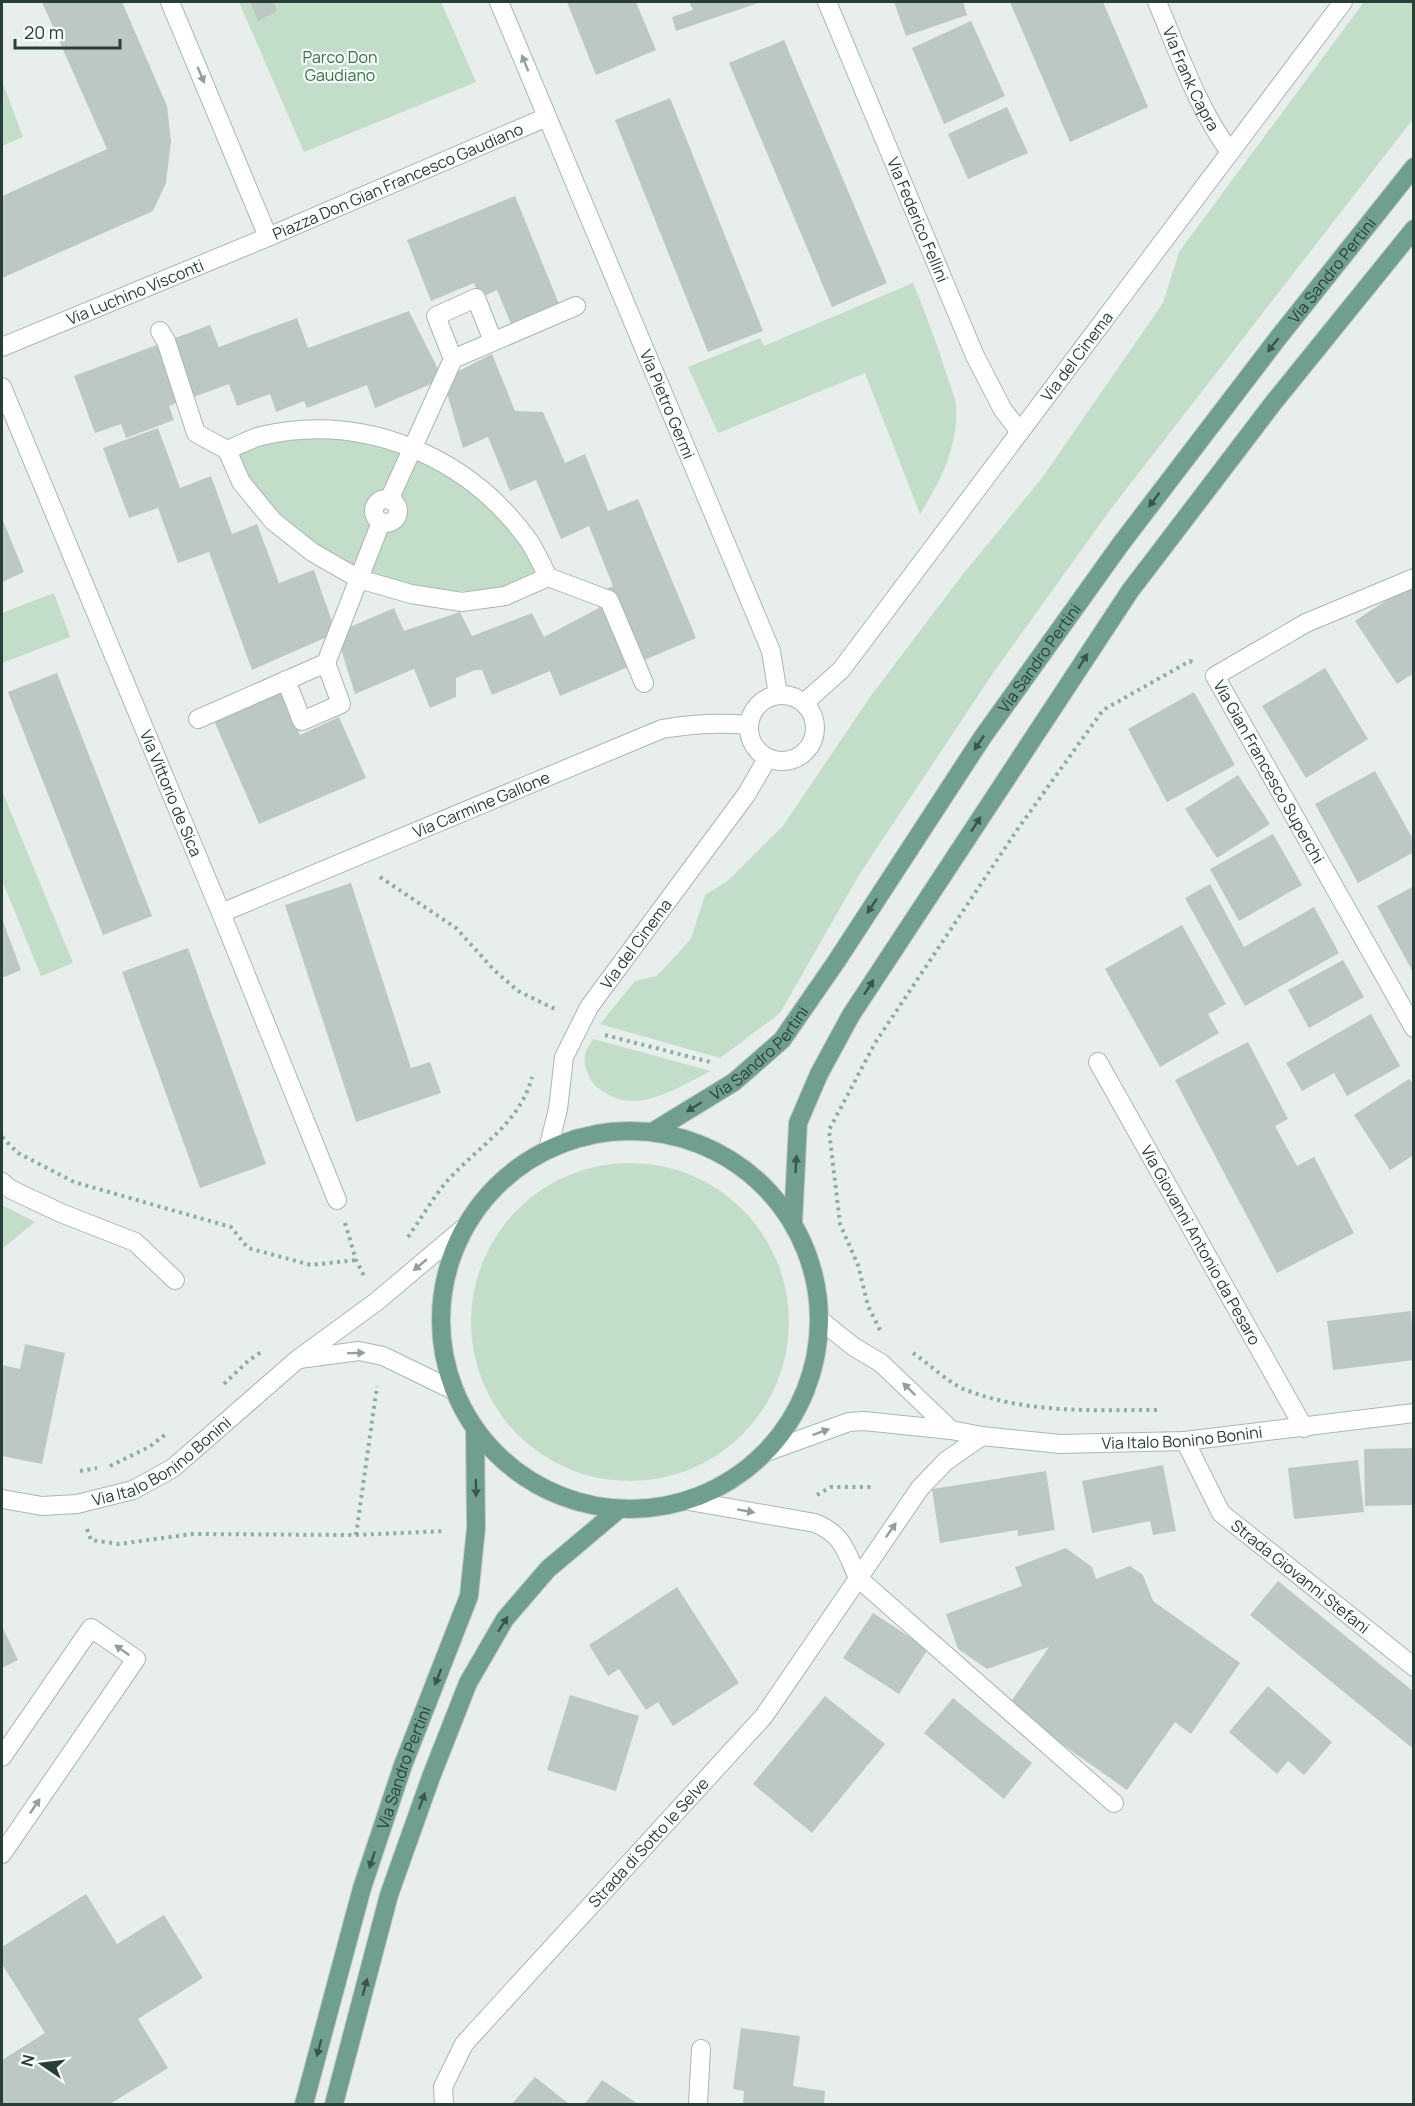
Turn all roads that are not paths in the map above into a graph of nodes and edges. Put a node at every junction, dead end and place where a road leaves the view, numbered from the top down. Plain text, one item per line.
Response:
1 (170, 2) edge
2 (499, 2) edge
3 (827, 2) edge
4 (1157, 2) edge
5 (1343, 2) edge
6 (547, 117) junction
7 (1230, 152) junction
8 (1413, 167) edge
9 (1413, 229) edge
10 (268, 237) junction
11 (576, 306) dead end
12 (160, 331) dead end
13 (493, 341) junction
14 (2, 347) edge
15 (453, 359) junction
16 (2, 387) edge
17 (1020, 432) junction
18 (412, 448) junction
19 (227, 450) junction
20 (548, 577) junction
21 (1413, 578) edge
22 (359, 579) junction
23 (326, 663) junction
24 (285, 680) junction
25 (644, 682) dead end
26 (778, 695) junction
27 (804, 703) junction
28 (198, 719) dead end
29 (748, 725) junction
30 (768, 759) junction
31 (221, 913) junction
32 (1413, 1028) edge
33 (1098, 1062) dead end
34 (654, 1131) junction
35 (548, 1149) junction
36 (2, 1182) edge
37 (337, 1200) road end
38 (794, 1223) junction
39 (465, 1227) junction
40 (175, 1280) dead end
41 (820, 1320) junction
42 (297, 1359) junction
43 (454, 1391) junction
44 (1413, 1413) edge
45 (1304, 1428) junction
46 (475, 1429) junction
47 (951, 1430) junction
48 (982, 1436) junction
49 (1185, 1441) junction
50 (766, 1452) junction
51 (2, 1499) edge
52 (689, 1501) junction
53 (618, 1510) junction
54 (858, 1578) junction
55 (1413, 1667) edge
56 (2, 1757) edge
57 (1114, 1803) dead end
58 (2, 1854) edge
59 (701, 2049) dead end
60 (304, 2104) edge
61 (334, 2104) edge
62 (444, 2104) edge
63 (698, 2104) edge

1 -> 10 street, Piazza Don Gian Francesco Gaudiano
6 -> 2 street
3 - 17 street, Via Federico Fellini
4 - 7 street, Via Frank Capra
5 - 7 street, Via del Cinema
6 - 10 street, Piazza Don Gian Francesco Gaudiano
6 - 26 street, Via Pietro Germi
7 - 17 street, Via del Cinema
8 -> 34 main road, Via Sandro Pertini
38 -> 9 main road
10 - 14 street, Via Luchino Visconti
11 - 13 street
12 - 19 street
13 - 15 street
13 - 15 street
15 - 18 street
16 - 31 street, Via Vittorio de Sica
17 - 27 street, Via del Cinema
18 - 19 street
18 - 20 street
18 - 22 street
19 - 22 street
20 - 22 street
20 - 25 street
21 - 32 street, Via Gian Francesco Superchi
22 - 23 street
23 - 24 street
23 - 24 street
24 - 28 street
26 - 27 street
26 - 29 street
27 - 30 street
29 - 30 street
29 - 31 street, Via Carmine Gallone
30 - 35 street, Via del Cinema
31 - 37 street, Via Vittorio de Sica
33 - 45 street, Via Giovanni Antonio da Pesaro
34 - 35 main road
34 - 38 main road
35 - 39 main road
36 - 40 street
38 - 41 main road
39 -> 42 street, Via Italo Bonino Bonini
39 - 43 main road
47 -> 41 street
41 - 50 main road
42 -> 43 street
42 - 51 street, Via Italo Bonino Bonini
43 - 46 main road
44 - 45 street, Via Italo Bonino Bonini
45 - 49 street, Via Italo Bonino Bonini
46 - 53 main road
46 -> 60 main road, Via Sandro Pertini
47 - 48 street, Via Italo Bonino Bonini
50 -> 47 street, Via Italo Bonino Bonini
48 - 49 street, Via Italo Bonino Bonini
54 -> 48 street, Strada di Sotto le Selve
49 - 55 street, Strada Giovanni Stefani
50 - 52 main road
52 - 53 main road
52 -> 54 street
61 -> 53 main road, Via Sandro Pertini
54 - 57 street
54 - 62 street, Strada di Sotto le Selve
58 -> 56 street
59 - 63 street

